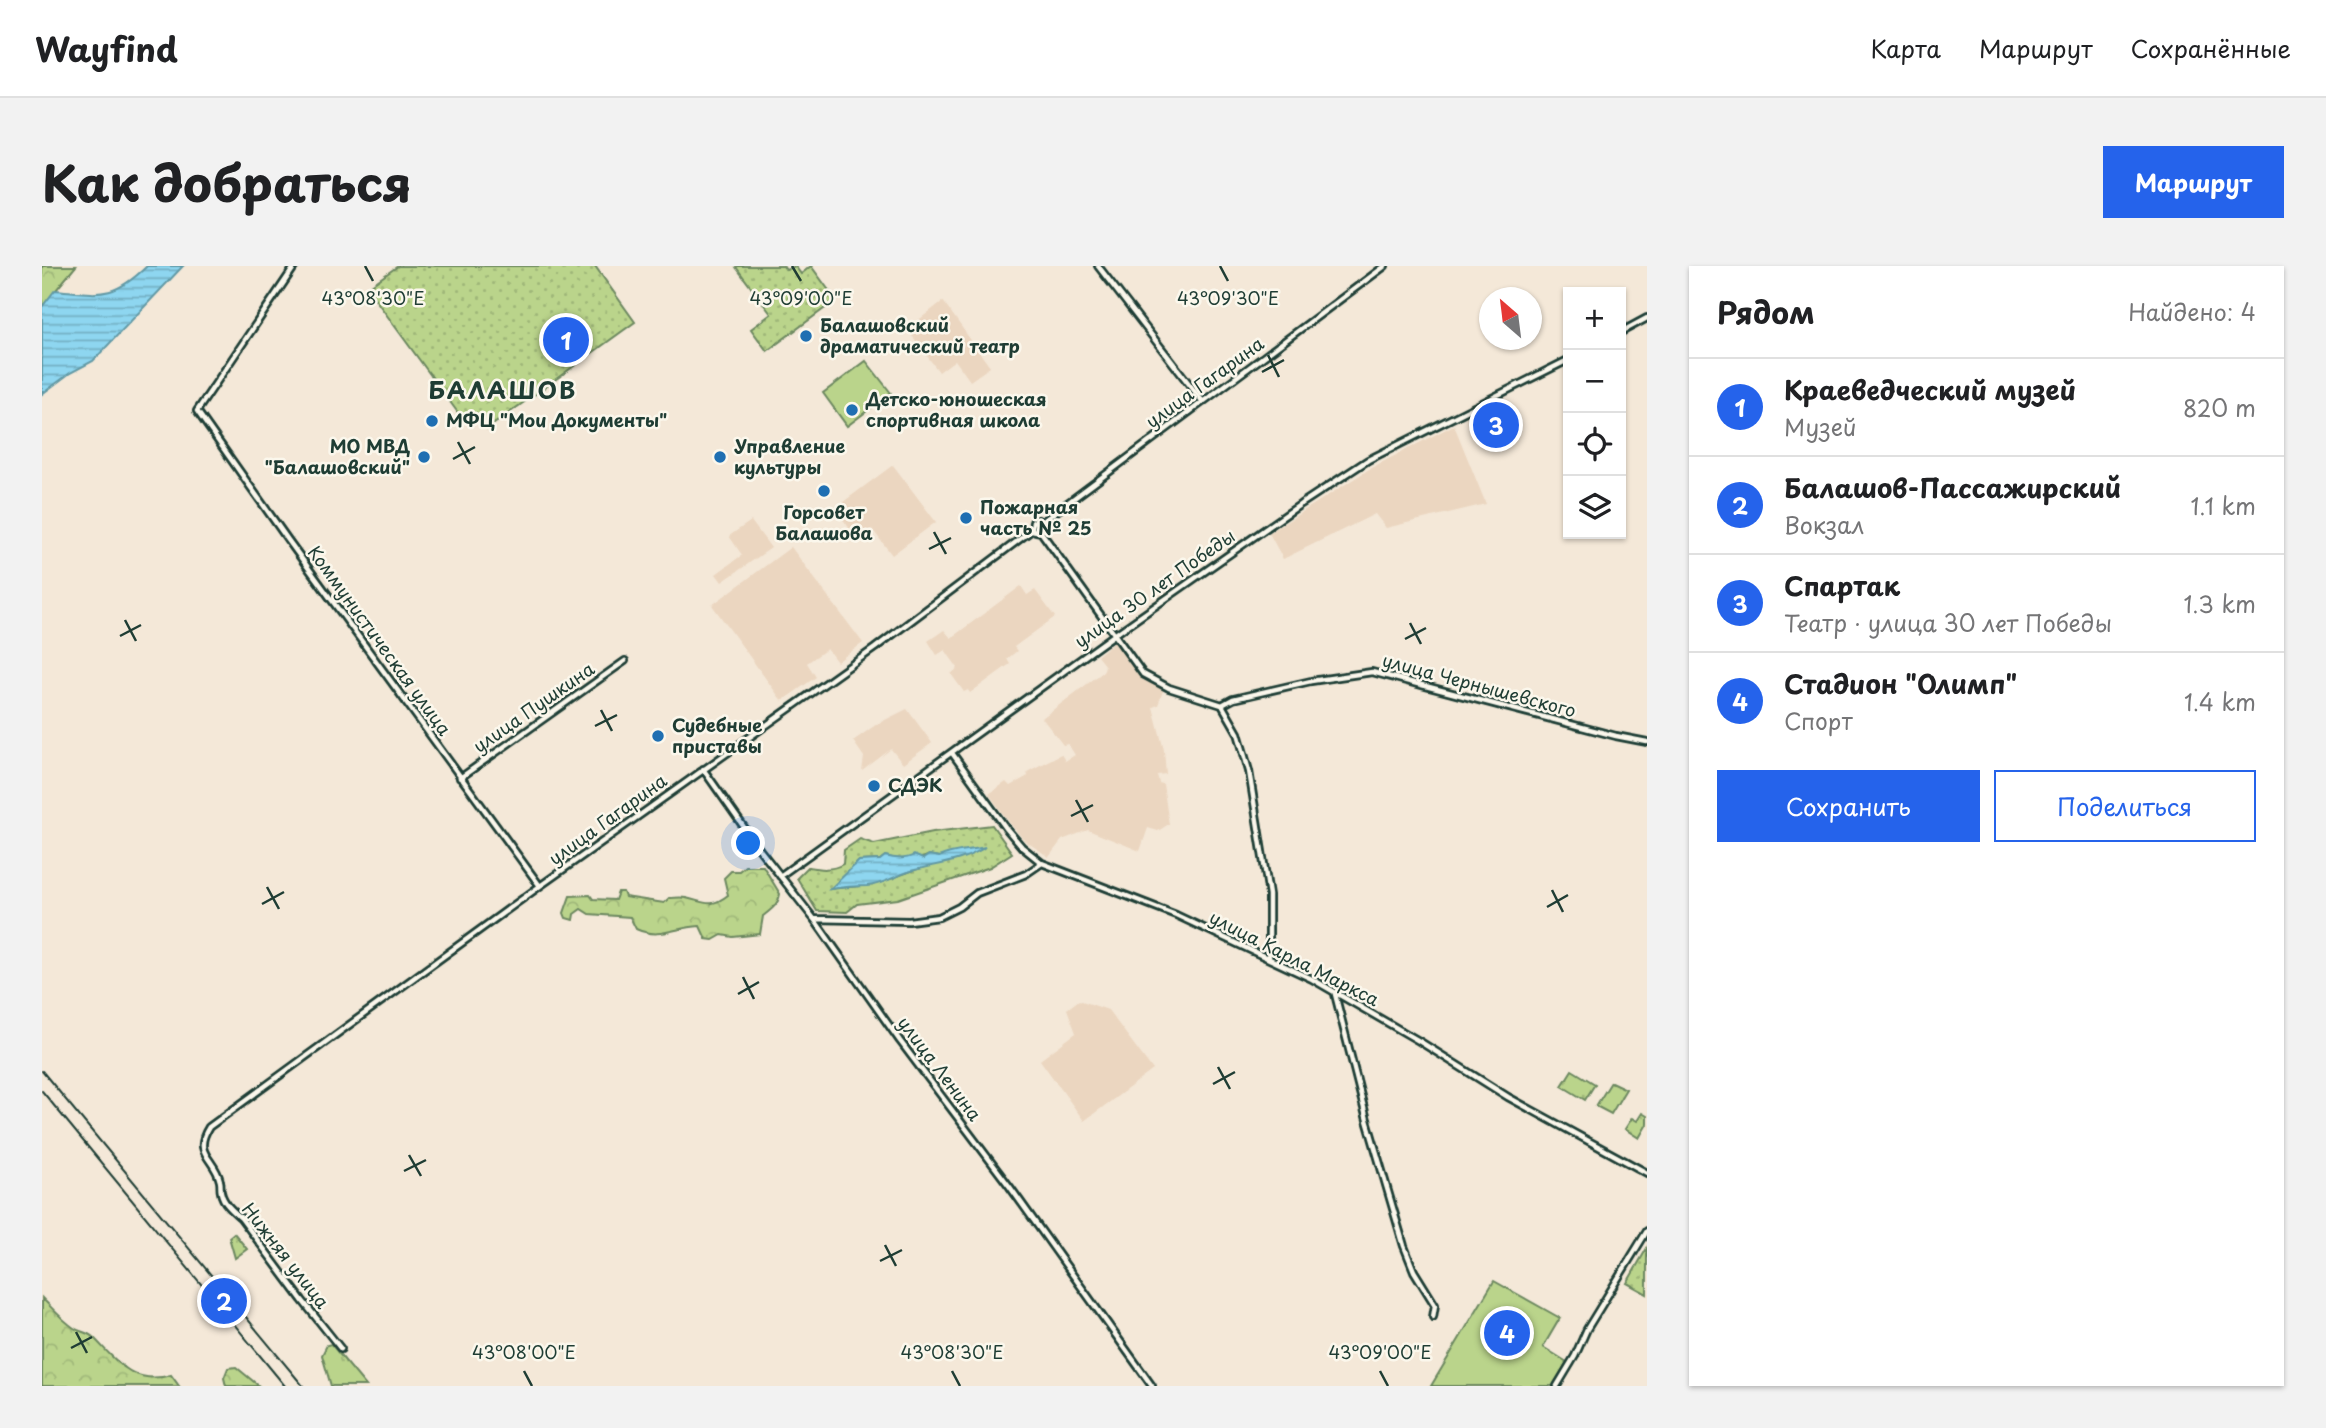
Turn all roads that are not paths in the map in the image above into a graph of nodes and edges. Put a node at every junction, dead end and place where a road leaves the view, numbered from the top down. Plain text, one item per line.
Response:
1 (295, 266) edge
2 (1098, 266) edge
3 (1385, 266) edge
4 (1647, 318) edge
5 (1626, 329) edge
6 (1563, 362) edge
7 (1203, 402) junction
8 (1042, 522) junction
9 (1032, 530) junction
10 (1041, 531) junction
11 (1114, 635) junction
12 (625, 661) dead end
13 (1222, 705) junction
14 (1647, 742) edge
15 (952, 753) junction
16 (703, 769) junction
17 (460, 778) junction
18 (1042, 863) junction
19 (780, 876) junction
20 (540, 886) junction
21 (814, 919) junction
22 (1269, 958) junction
23 (1335, 993) junction
24 (203, 1136) joint
25 (1647, 1173) edge
26 (1647, 1231) edge
27 (1433, 1317) dead end
28 (341, 1349) dead end
29 (1152, 1386) edge
30 (1557, 1386) edge

1 - 17 street, Коммунистическая улица
2 - 7 street
3 - 7 street, улица Гагарина
4 - 5 street
6 - 11 street, улица 30 лет Победы
7 - 8 street, улица Гагарина
8 - 9 street, улица Гагарина
8 - 10 street
9 - 10 street
9 - 16 street, улица Гагарина
10 - 11 street
11 - 13 street
11 - 15 street, улица 30 лет Победы
12 - 17 street, улица Пушкина
13 - 14 street, улица Чернышевского
13 - 22 street
15 - 18 street, улица Карла Маркса
15 - 19 street, улица 30 лет Победы
16 - 19 street, улица Ленина
16 - 20 street, улица Гагарина
17 - 20 street, Коммунистическая улица
18 - 21 street
18 - 22 street, улица Карла Маркса
19 - 21 street, улица Ленина
20 - 24 street, улица Гагарина
21 - 29 street, улица Ленина
22 - 23 street, улица Карла Маркса
23 - 25 street, улица Карла Маркса
23 - 27 street
24 - 28 street, Нижняя улица
26 - 30 street

